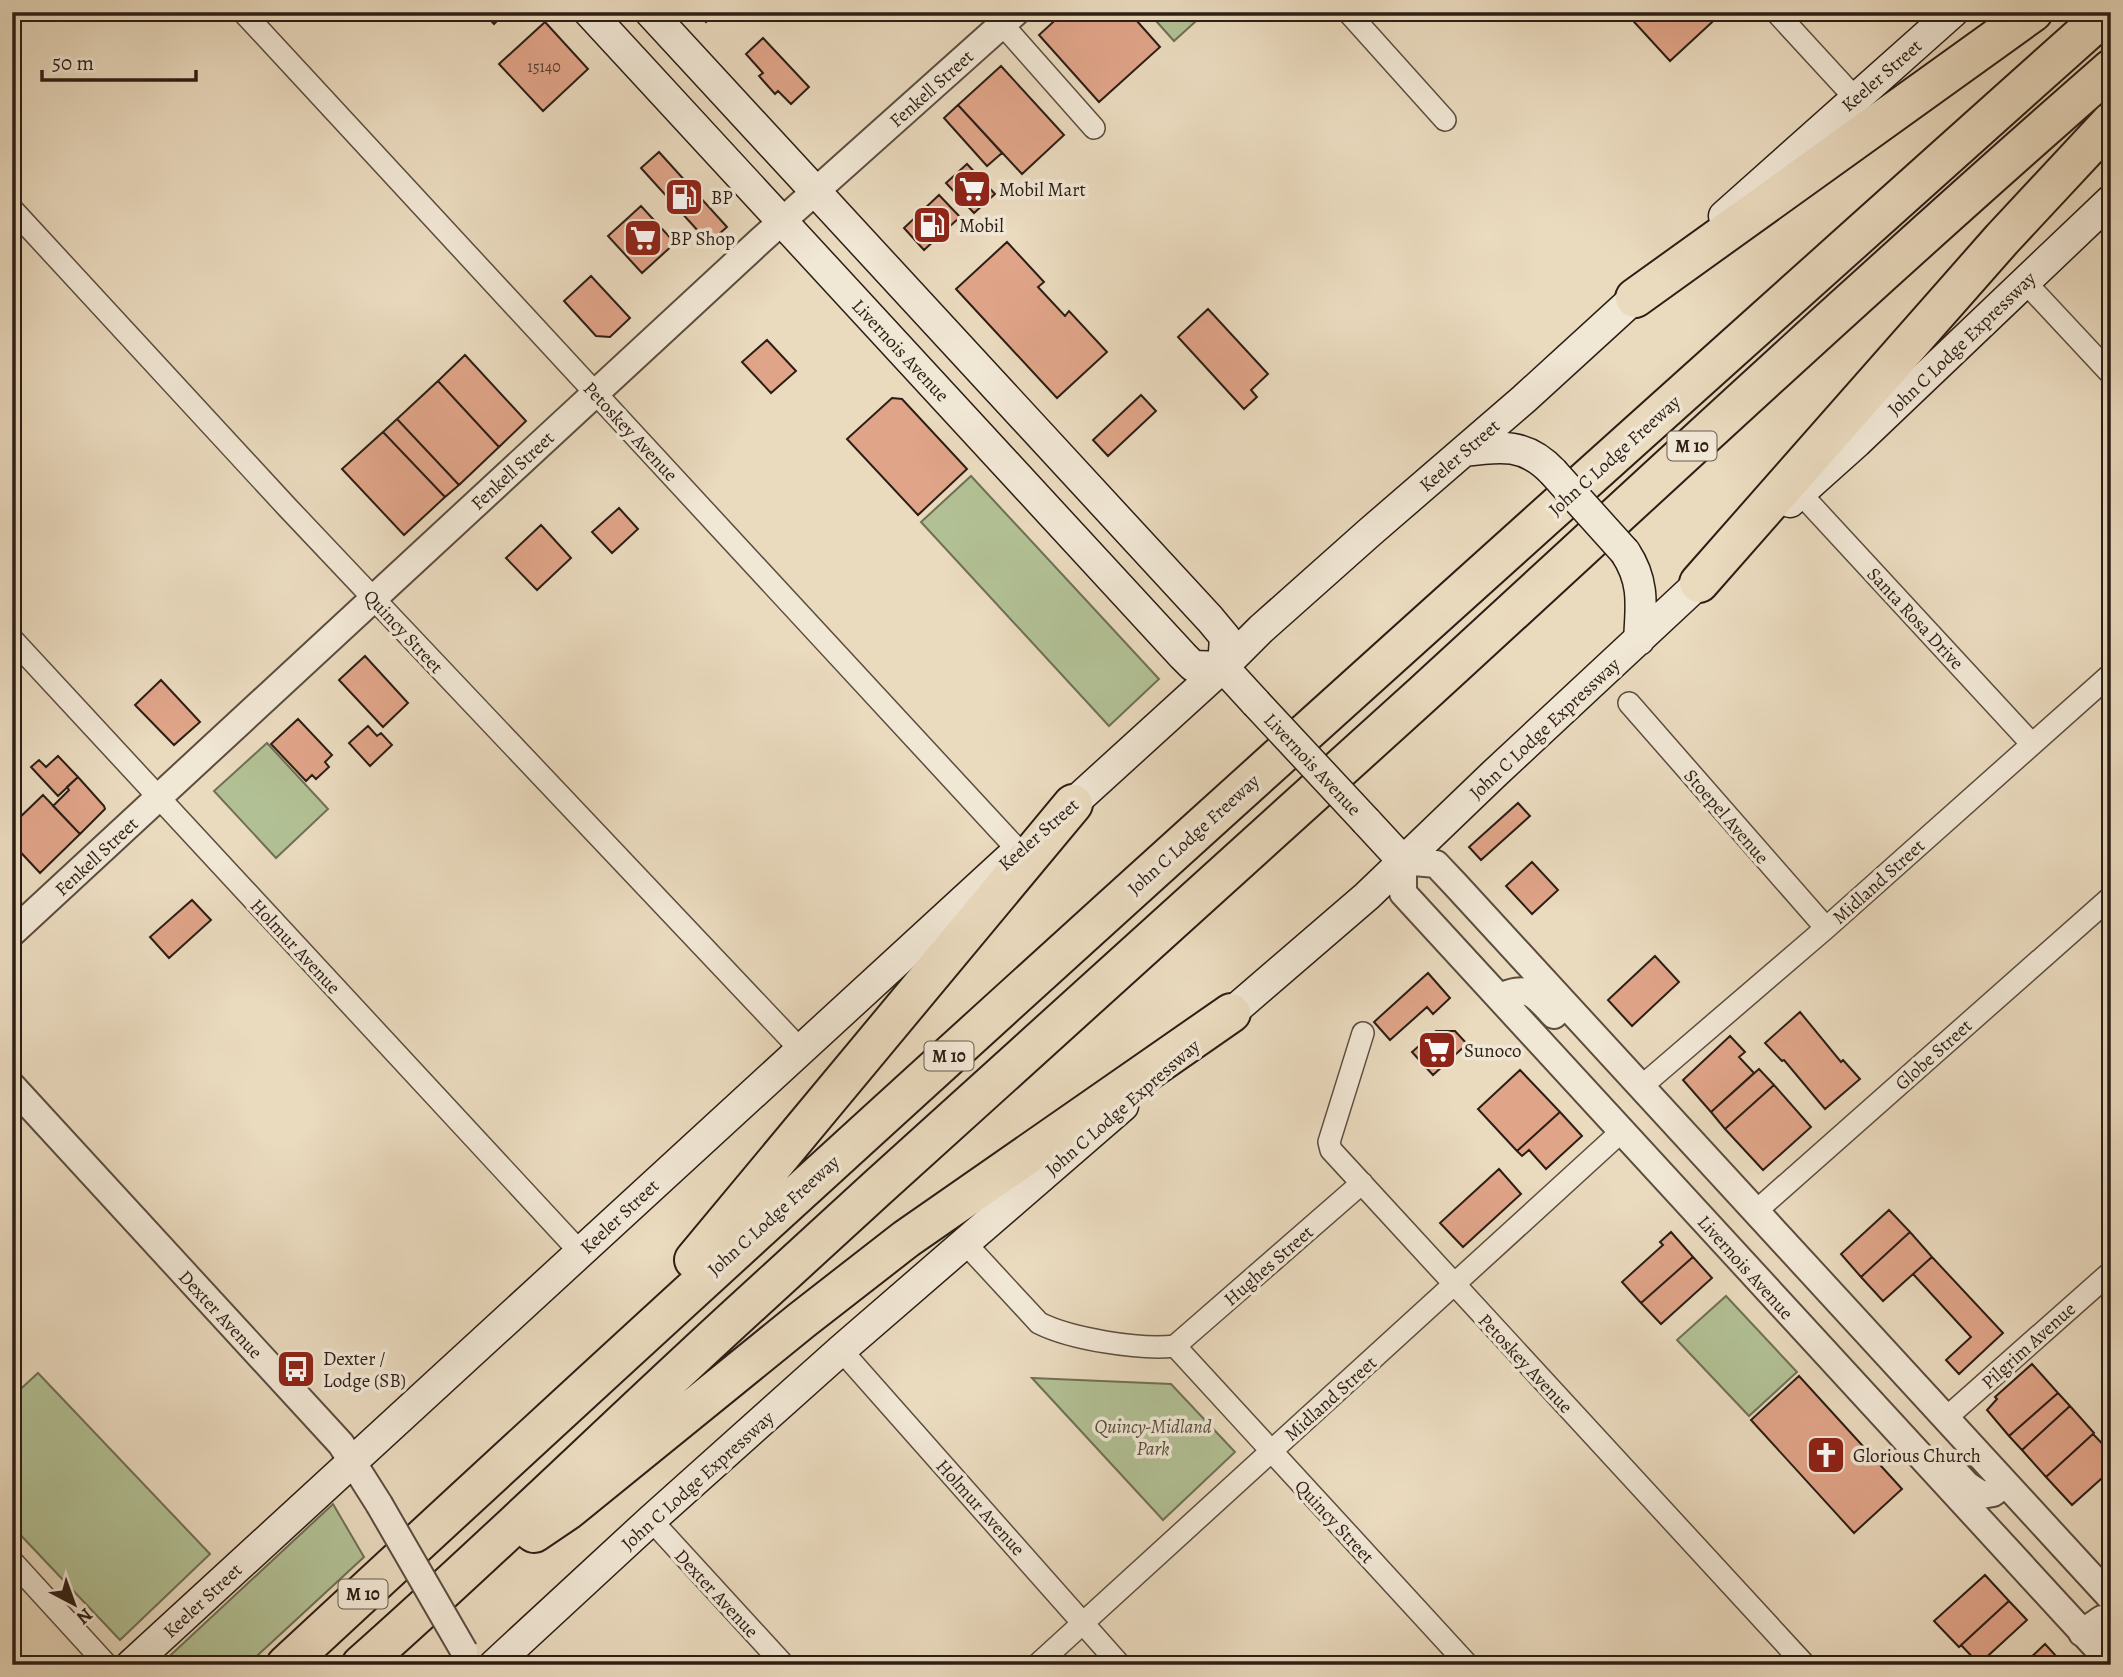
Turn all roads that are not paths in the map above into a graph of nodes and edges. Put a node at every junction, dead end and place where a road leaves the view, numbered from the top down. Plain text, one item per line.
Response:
1 (243, 12) edge
2 (589, 12) edge
3 (650, 12) edge
4 (1348, 12) edge
5 (1776, 12) edge
6 (1953, 12) edge
7 (2033, 12) edge
8 (2108, 12) edge
9 (1009, 18) edge
10 (2111, 69) edge
11 (1855, 98) junction
12 (1445, 120) dead end
13 (2111, 122) edge
14 (1094, 128) dead end
15 (816, 192) junction
16 (2111, 200) edge
17 (12, 209) edge
18 (783, 221) junction
19 (837, 280) junction
20 (2025, 282) junction
21 (1635, 298) junction
22 (2111, 374) edge
23 (596, 393) junction
24 (1464, 451) junction
25 (1090, 490) junction
26 (1800, 493) junction
27 (1699, 583) junction
28 (373, 598) junction
29 (12, 639) edge
30 (1639, 640) junction
31 (1223, 667) junction
32 (2111, 674) edge
33 (1629, 703) dead end
34 (2032, 744) junction
35 (158, 798) junction
36 (1073, 804) junction
37 (1018, 850) junction
38 (1403, 861) junction
39 (2111, 897) edge
40 (1826, 928) junction
41 (12, 933) edge
42 (1499, 997) junction
43 (1231, 1013) junction
44 (1363, 1033) dead end
45 (800, 1049) junction
46 (12, 1086) edge
47 (1642, 1086) junction
48 (1622, 1131) junction
49 (1703, 1154) junction
50 (1362, 1183) junction
51 (1755, 1212) junction
52 (965, 1242) junction
53 (580, 1252) junction
54 (2111, 1272) edge
55 (1454, 1284) junction
56 (1802, 1329) junction
57 (1175, 1346) junction
58 (841, 1350) junction
59 (557, 1413) junction
60 (1946, 1418) junction
61 (1271, 1451) junction
62 (352, 1461) junction
63 (2005, 1482) junction
64 (650, 1520) junction
65 (12, 1561) edge
66 (458, 1580) junction
67 (2111, 1598) edge
68 (1083, 1623) junction
69 (2111, 1623) edge
70 (2082, 1633) junction
71 (469, 1658) edge
72 (2111, 1663) edge
73 (107, 1665) edge
74 (131, 1665) edge
75 (286, 1665) edge
76 (361, 1665) edge
77 (494, 1665) edge
78 (784, 1665) edge
79 (1037, 1665) edge
80 (1120, 1665) edge
81 (1468, 1665) edge
82 (1805, 1665) edge

1 - 23 street, Petoskey Avenue
2 - 18 main road, Livernois Avenue
3 - 15 main road
4 - 12 street
5 - 11 street
6 - 11 main road, Keeler Street
7 - 21 highway
8 - 59 highway, John C Lodge Freeway / M 10
9 - 14 street
9 - 15 street, Fenkell Street
10 - 66 highway, M 10
11 - 21 main road, Keeler Street
13 - 27 highway
15 - 18 street, Fenkell Street
15 - 25 main road
16 - 20 main road, John C Lodge Expressway
17 - 28 street, Quincy Street
18 - 19 main road, Livernois Avenue
18 - 23 street, Fenkell Street
19 - 25 main road
19 - 31 main road, Livernois Avenue
20 - 22 street
20 - 26 main road, John C Lodge Expressway
21 - 24 main road, Keeler Street
23 - 28 street, Fenkell Street
23 - 37 street, Petoskey Avenue
24 - 30 main road, bridge
24 - 31 main road, Keeler Street
25 - 31 main road
26 - 27 main road, John C Lodge Expressway
26 - 34 street, Santa Rosa Drive
27 - 30 main road, John C Lodge Expressway
28 - 35 street, Fenkell Street
28 - 45 street, Quincy Street
29 - 35 street, Holmur Avenue
30 - 38 main road, John C Lodge Expressway
31 - 36 main road, Keeler Street
31 - 38 main road, Livernois Avenue, bridge
32 - 34 street, Midland Street
33 - 40 street, Stoepel Avenue
34 - 40 street, Midland Street
35 - 41 street, Fenkell Street
35 - 53 street, Holmur Avenue
36 - 37 main road, Keeler Street
36 - 59 highway
37 - 45 main road, Keeler Street
38 - 42 street, Livernois Avenue
38 - 43 main road, John C Lodge Expressway
38 - 47 street
39 - 51 street, Globe Street
40 - 47 street, Midland Street
42 - 48 street, Livernois Avenue
42 - 49 street
43 - 52 main road, John C Lodge Expressway
43 - 66 highway
44 - 50 street, Petoskey Avenue
45 - 53 main road, Keeler Street
46 - 62 street, Dexter Avenue
47 - 49 street
48 - 55 street, Midland Street
48 - 56 street, Livernois Avenue
49 - 51 street
50 - 55 street, Petoskey Avenue
50 - 57 street, Hughes Street
51 - 60 street
52 - 57 street
52 - 58 main road, John C Lodge Expressway
53 - 62 main road, Keeler Street
54 - 60 street, Pilgrim Avenue
55 - 61 street, Midland Street
55 - 82 street, Petoskey Avenue
56 - 63 street
56 - 70 street, Livernois Avenue
57 - 61 street, Quincy Street
58 - 64 main road, John C Lodge Expressway
58 - 68 street, Holmur Avenue
59 - 75 highway, John C Lodge Freeway / M 10
60 - 63 street
61 - 68 street, Midland Street
61 - 81 street, Quincy Street
62 - 71 street, Dexter Avenue, bridge
62 - 74 main road, Keeler Street
63 - 67 street
64 - 77 main road, John C Lodge Expressway
64 - 78 street, Dexter Avenue
65 - 73 street
66 - 76 highway, M 10
68 - 79 street, Midland Street
68 - 80 street, Holmur Avenue
69 - 70 street
70 - 72 street, Livernois Avenue

